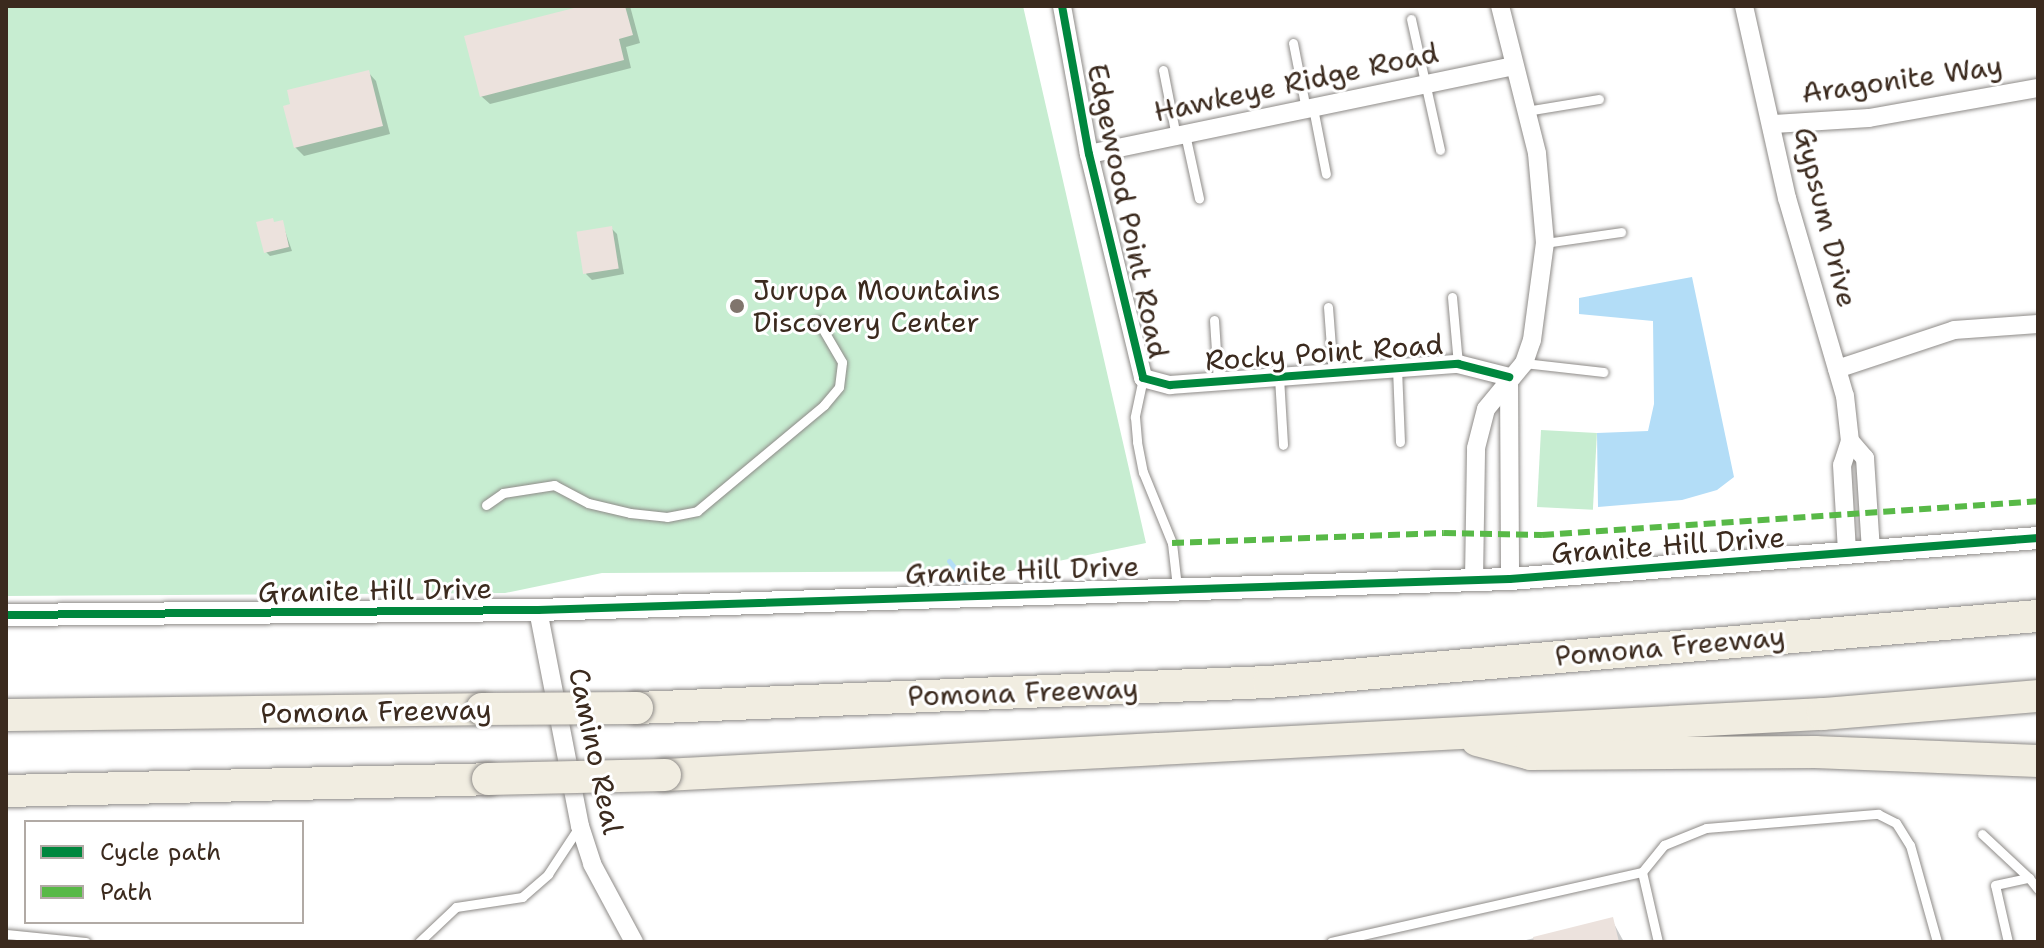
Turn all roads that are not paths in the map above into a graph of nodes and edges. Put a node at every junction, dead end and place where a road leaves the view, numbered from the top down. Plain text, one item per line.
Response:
1 (1062, 6) edge
2 (1500, 6) edge
3 (1744, 6) edge
4 (1411, 19) dead end
5 (1293, 43) dead end
6 (1514, 66) junction
7 (1163, 70) dead end
8 (1425, 84) junction
9 (2038, 88) edge
10 (1599, 99) dead end
11 (1310, 108) junction
12 (1526, 111) junction
13 (1774, 124) junction
14 (1180, 135) junction
15 (1440, 150) dead end
16 (1089, 154) junction
17 (1326, 174) dead end
18 (1199, 198) dead end
19 (1621, 232) dead end
20 (1545, 243) junction
21 (1452, 297) dead end
22 (1328, 307) dead end
23 (1214, 320) dead end
24 (818, 321) dead end
25 (2038, 324) edge
26 (1524, 363) junction
27 (1458, 364) junction
28 (1397, 368) junction
29 (1837, 369) junction
30 (1603, 372) dead end
31 (1333, 373) junction
32 (1279, 377) junction
33 (1509, 377) junction
34 (1143, 378) junction
35 (1218, 382) junction
36 (1479, 436) junction
37 (1508, 441) junction
38 (1850, 441) junction
39 (1400, 442) dead end
40 (1283, 445) dead end
41 (486, 505) dead end
42 (2038, 538) edge
43 (1871, 551) junction
44 (1847, 553) junction
45 (1510, 579) junction
46 (1474, 580) junction
47 (1177, 587) junction
48 (538, 610) junction
49 (6, 615) edge
50 (2038, 616) edge
51 (2038, 696) edge
52 (6, 715) edge
53 (1443, 732) junction
54 (2038, 761) edge
55 (6, 791) edge
56 (580, 826) junction
57 (1982, 834) dead end
58 (1642, 872) junction
59 (2029, 878) junction
60 (2038, 889) edge
61 (6, 934) edge
62 (86, 942) edge
63 (419, 942) edge
64 (634, 942) edge
65 (1331, 942) edge
66 (1658, 942) edge
67 (1937, 942) edge
68 (2008, 942) edge

1 - 16 street, Edgewood Point Road
2 - 6 street
3 - 13 street, Gypsum Drive
4 - 8 lane
5 - 11 lane
6 - 8 street, Hawkeye Ridge Road
6 - 12 street
7 - 14 lane
8 - 11 street, Hawkeye Ridge Road
8 - 15 lane
9 - 13 street, Aragonite Way
10 - 12 lane
11 - 14 street, Hawkeye Ridge Road
11 - 17 lane
12 - 20 street
13 - 29 street, Gypsum Drive
14 - 16 street, Hawkeye Ridge Road
14 - 18 lane
16 - 34 street, Edgewood Point Road
19 - 20 lane
20 - 26 street
21 - 27 lane
22 - 31 lane
23 - 35 lane
24 - 41 lane
25 - 29 street
26 - 30 lane
26 - 33 street
27 - 28 street, Rocky Point Road
27 - 33 street, Rocky Point Road
28 - 31 street, Rocky Point Road
28 - 39 lane
29 - 38 street, Gypsum Drive
31 - 32 street, Rocky Point Road
32 - 35 street, Rocky Point Road
32 - 40 lane
33 - 36 street
33 - 37 street
34 - 35 street, Rocky Point Road
34 - 47 lane
36 - 37 street
36 - 46 street
37 - 45 street
38 - 43 street, Gypsum Drive
38 - 44 street, Gypsum Drive
42 - 43 street, Granite Hill Drive
43 - 44 street, Granite Hill Drive
44 - 45 street, Granite Hill Drive
45 - 46 street, Granite Hill Drive
46 - 47 street, Granite Hill Drive
47 - 48 street, Granite Hill Drive
48 - 49 street, Granite Hill Drive
48 - 56 street, Camino Real
50 - 52 highway, Pomona Freeway, bridge
51 - 53 highway
53 - 54 highway
53 - 55 highway, bridge
56 - 63 lane
56 - 64 street, Camino Real
57 - 59 lane
58 - 65 lane
58 - 66 lane
58 - 67 lane
59 - 60 lane
59 - 68 lane
61 - 62 lane

